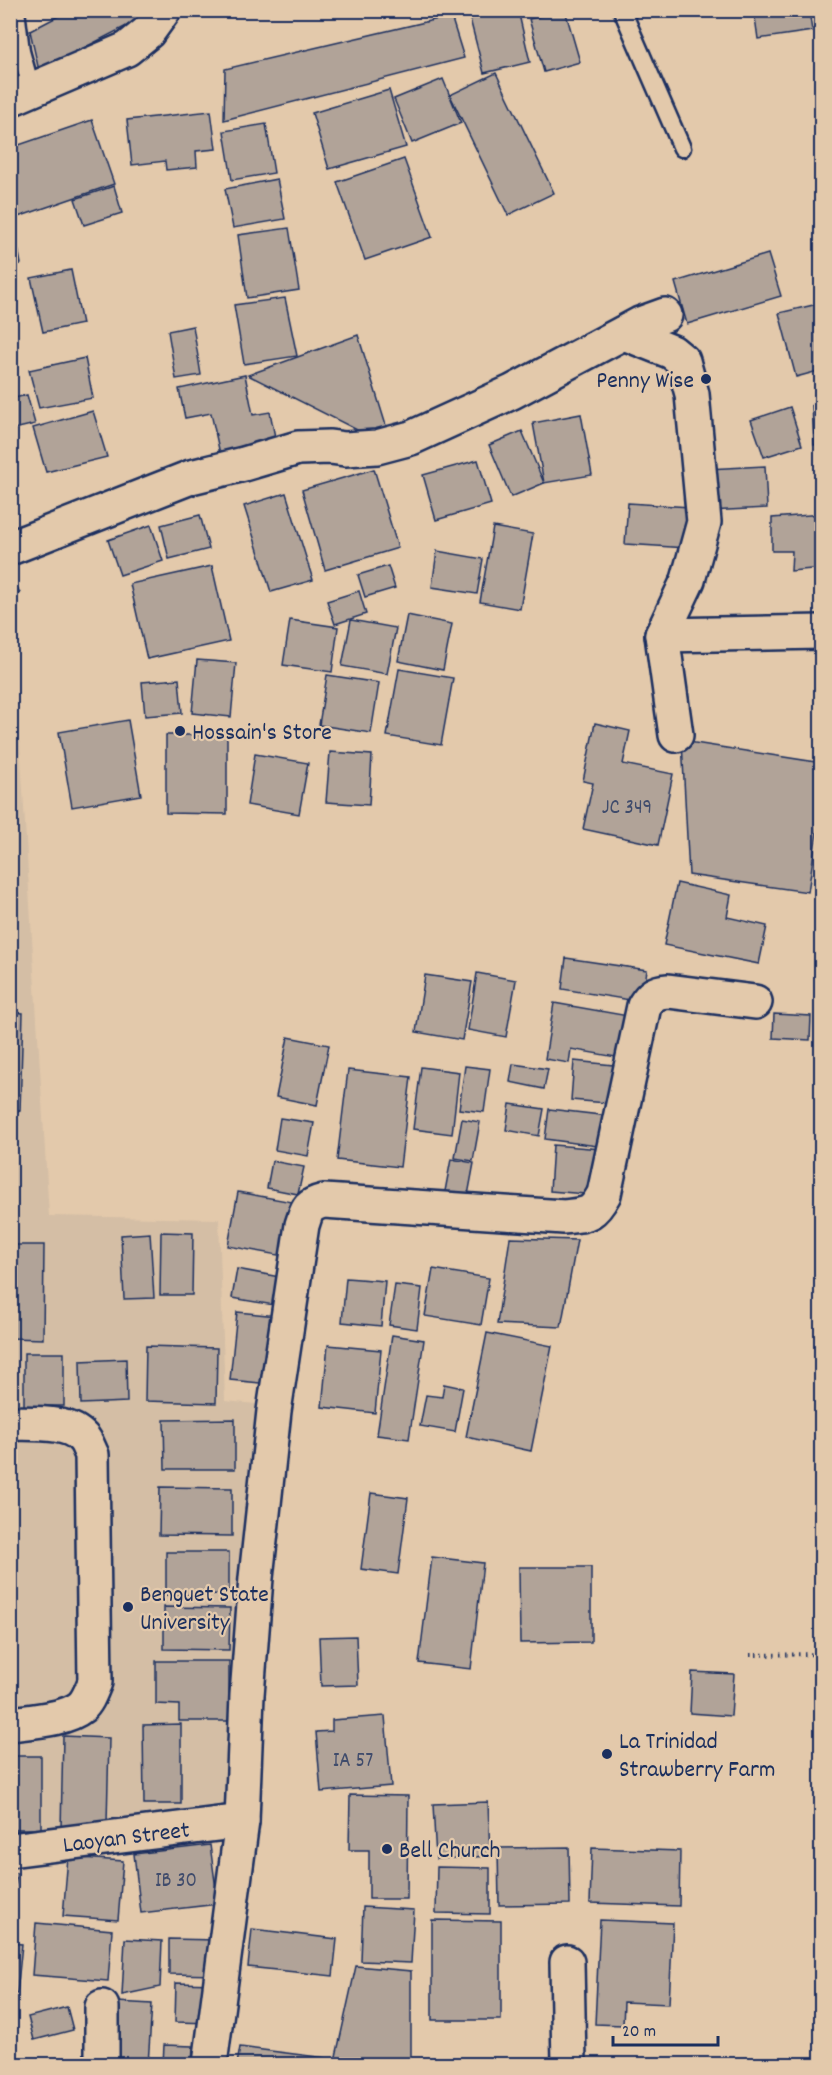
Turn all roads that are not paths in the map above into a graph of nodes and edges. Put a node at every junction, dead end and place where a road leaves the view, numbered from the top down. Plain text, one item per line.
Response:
1 (16, 10) edge
2 (164, 10) edge
3 (622, 10) edge
4 (21, 95) edge
5 (682, 148) dead end
6 (665, 315) dead end
7 (624, 333) junction
8 (10, 548) edge
9 (822, 632) edge
10 (662, 635) junction
11 (676, 735) dead end
12 (755, 1002) dead end
13 (10, 1423) edge
14 (10, 1724) edge
15 (242, 1821) junction
16 (10, 1850) edge
17 (567, 1962) dead end
18 (102, 2007) dead end
19 (102, 2064) edge
20 (210, 2064) edge
21 (569, 2064) edge

1 - 4 lane
2 - 4 street
3 - 5 lane
6 - 7 street
7 - 8 street
7 - 10 street
9 - 10 street
10 - 11 street
12 - 15 street
13 - 14 street
15 - 16 street, Laoyan Street
15 - 20 street
17 - 21 street
18 - 19 street

